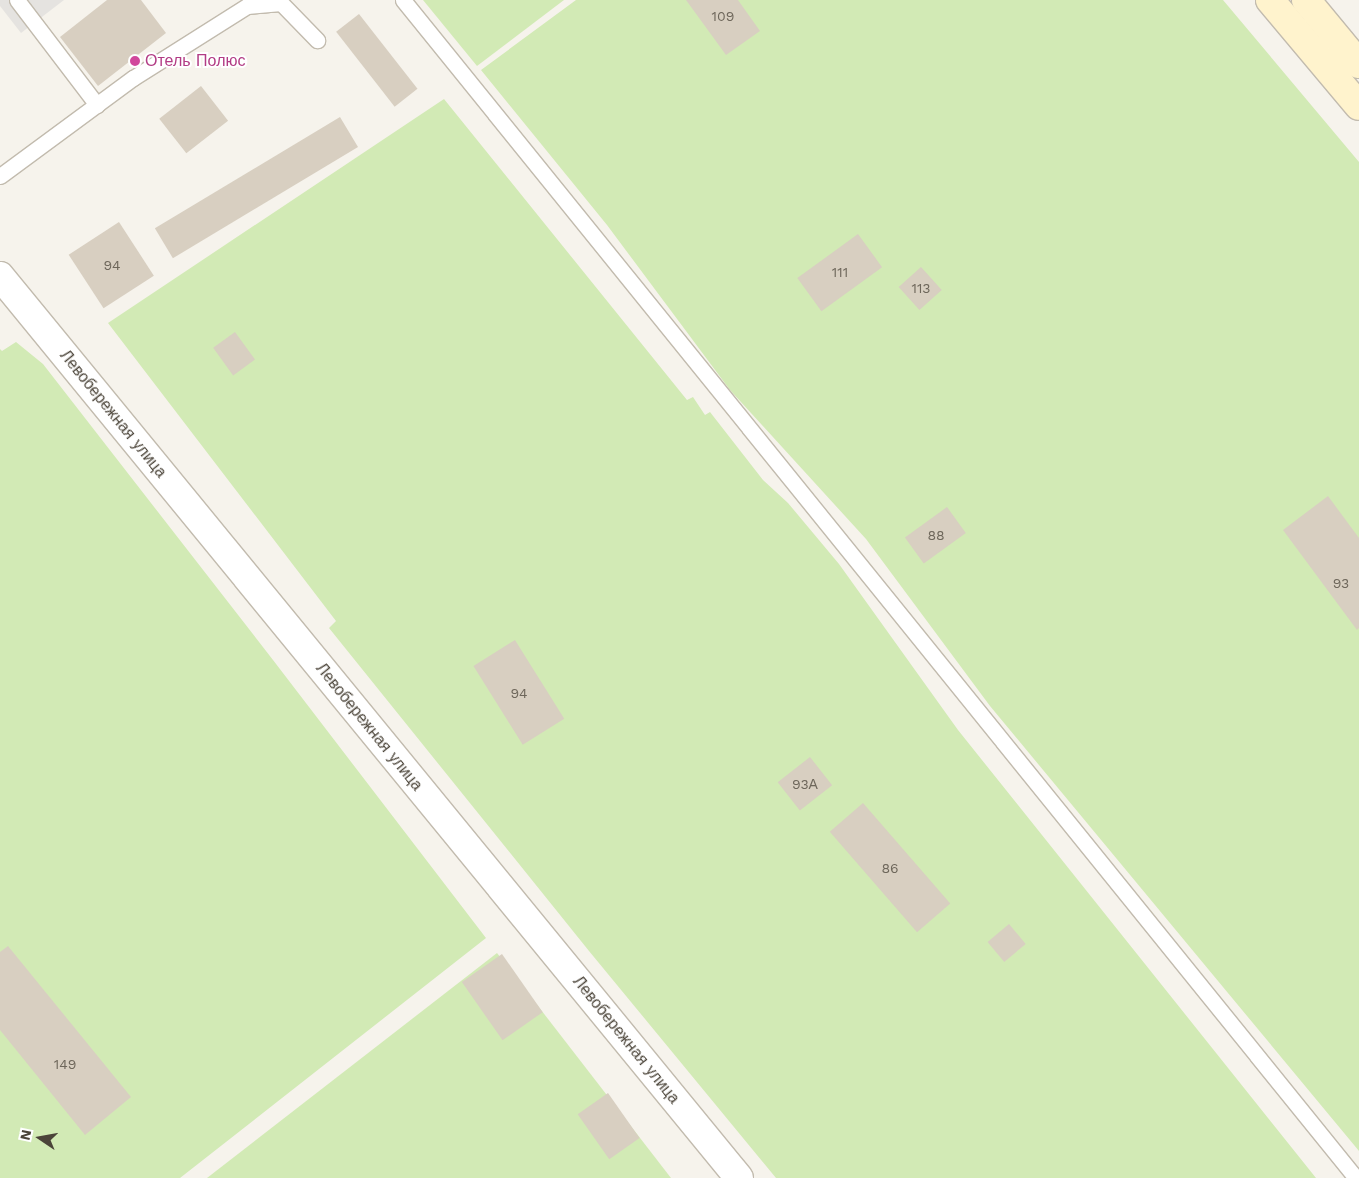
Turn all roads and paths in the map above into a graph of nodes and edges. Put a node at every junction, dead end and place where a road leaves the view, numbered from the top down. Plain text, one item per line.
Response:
1 (17, 0) edge
2 (403, 0) edge
3 (1270, 0) edge
4 (1306, 0) edge
5 (316, 40) dead end
6 (1359, 64) edge
7 (97, 105) junction
8 (1359, 106) edge
9 (0, 176) edge
10 (0, 276) edge
11 (739, 1178) edge
12 (1356, 1178) edge

1 - 7 lane
2 - 12 lane
3 - 8 main road
4 - 6 main road
5 - 7 lane
7 - 9 lane
10 - 11 street, Левобережная улица

